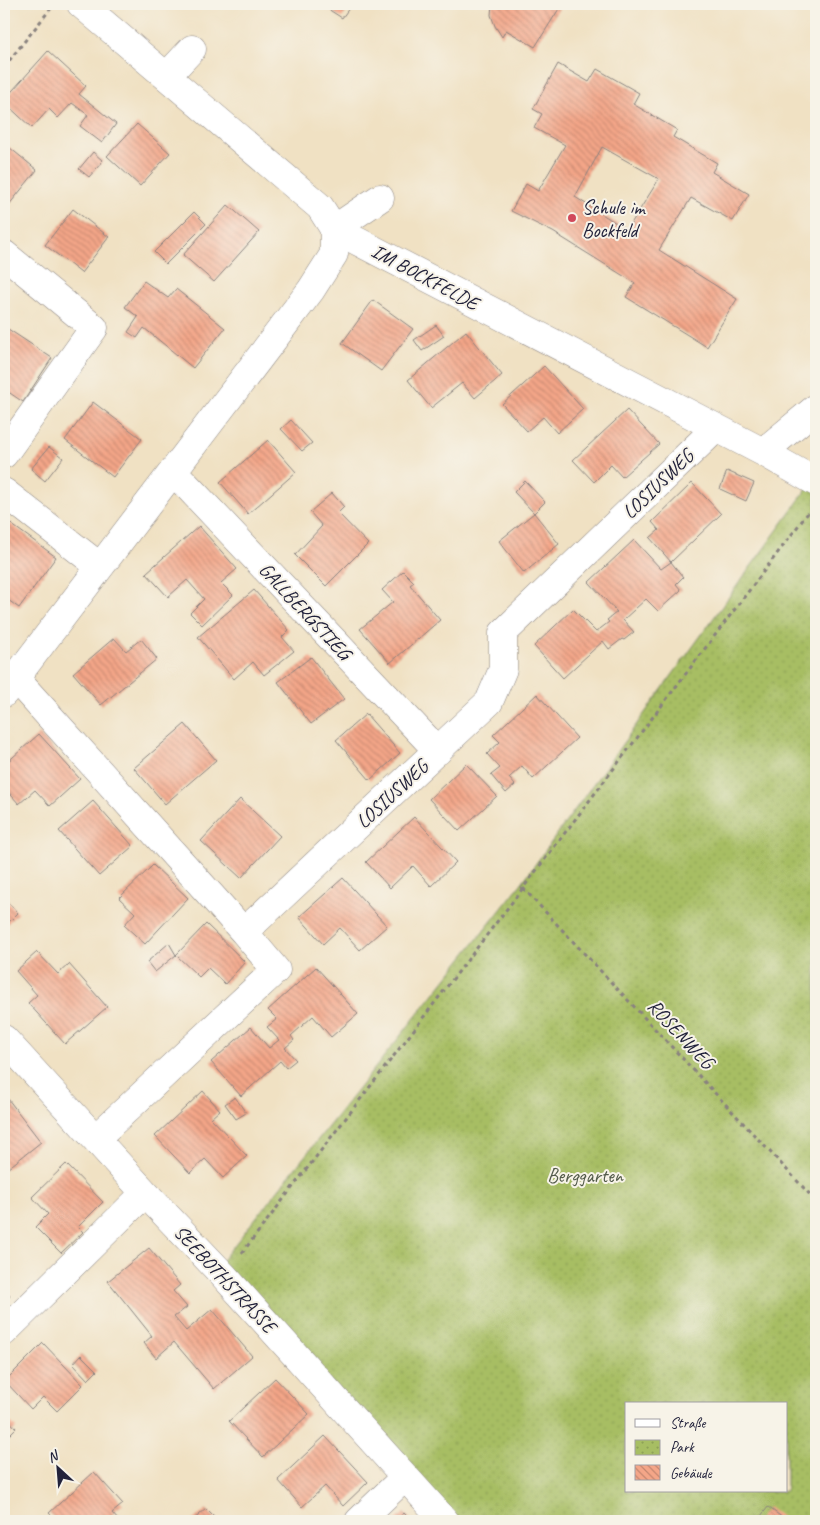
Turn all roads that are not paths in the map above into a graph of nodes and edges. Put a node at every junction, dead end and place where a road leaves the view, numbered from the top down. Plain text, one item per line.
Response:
1 (81, 4) edge
2 (192, 49) dead end
3 (167, 76) junction
4 (380, 198) dead end
5 (334, 229) junction
6 (4, 254) edge
7 (816, 408) edge
8 (715, 429) junction
9 (763, 452) junction
10 (4, 454) edge
11 (173, 470) junction
12 (816, 482) edge
13 (4, 492) edge
14 (99, 566) junction
15 (9, 686) edge
16 (438, 751) junction
17 (244, 932) junction
18 (4, 1039) edge
19 (96, 1138) junction
20 (145, 1193) junction
21 (4, 1332) edge
22 (405, 1478) junction
23 (359, 1521) edge
24 (445, 1521) edge

1 - 3 street, IM BOCKFELDE
2 - 3 street
3 - 5 street, IM BOCKFELDE
4 - 5 street
5 - 8 street, IM BOCKFELDE
5 - 11 street
6 - 10 street
7 - 9 street
8 - 9 street, IM BOCKFELDE
8 - 16 street, LOSIUSWEG
9 - 12 street, IM BOCKFELDE
11 - 14 street
11 - 16 street, GALLBERGSTIEG
13 - 14 street
14 - 15 street
15 - 17 street
16 - 17 street, LOSIUSWEG
17 - 19 street
18 - 19 street, SEEBOTHSTRASSE
19 - 20 street, SEEBOTHSTRASSE
20 - 21 street
20 - 22 street, SEEBOTHSTRASSE
22 - 23 street
22 - 24 street, SEEBOTHSTRASSE

